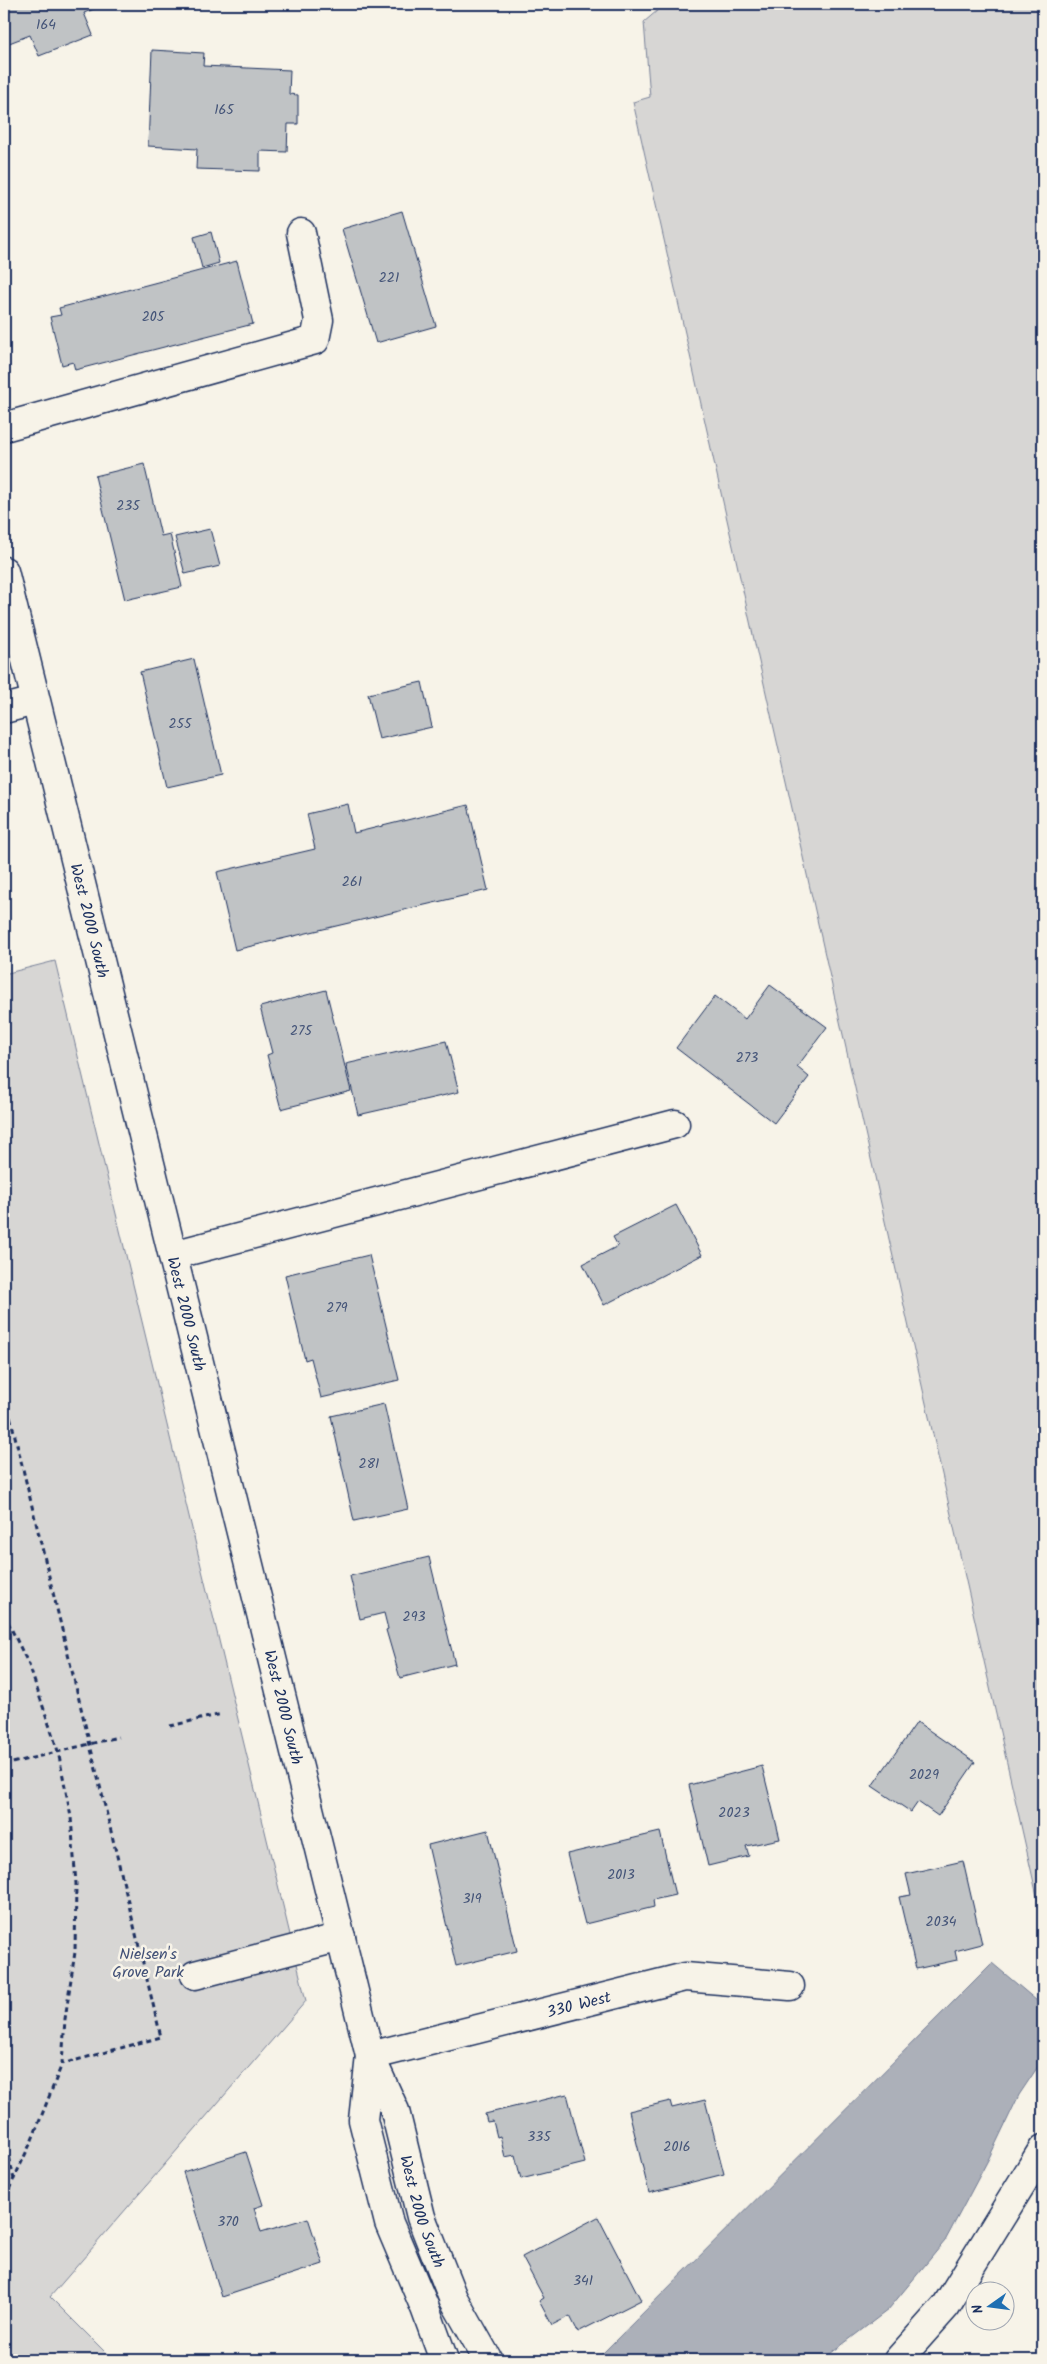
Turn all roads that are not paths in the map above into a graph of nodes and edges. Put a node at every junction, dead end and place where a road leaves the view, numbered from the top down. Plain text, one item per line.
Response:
1 (301, 234) dead end
2 (4, 427) edge
3 (4, 571) edge
4 (35, 701) junction
5 (4, 709) edge
6 (675, 1124) dead end
7 (173, 1255) junction
8 (341, 1937) junction
9 (195, 1975) dead end
10 (790, 1986) dead end
11 (370, 2056) junction
12 (1043, 2149) edge
13 (444, 2360) edge
14 (488, 2360) edge
15 (898, 2360) edge

1 - 2 street
3 - 4 street, West 2000 South
4 - 5 street
4 - 7 street, West 2000 South
6 - 7 street
7 - 8 street, West 2000 South
8 - 9 street
8 - 11 street, West 2000 South
10 - 11 street, 330 West
11 - 13 street, West 2000 South
11 - 14 street, West 2000 South
12 - 15 street

